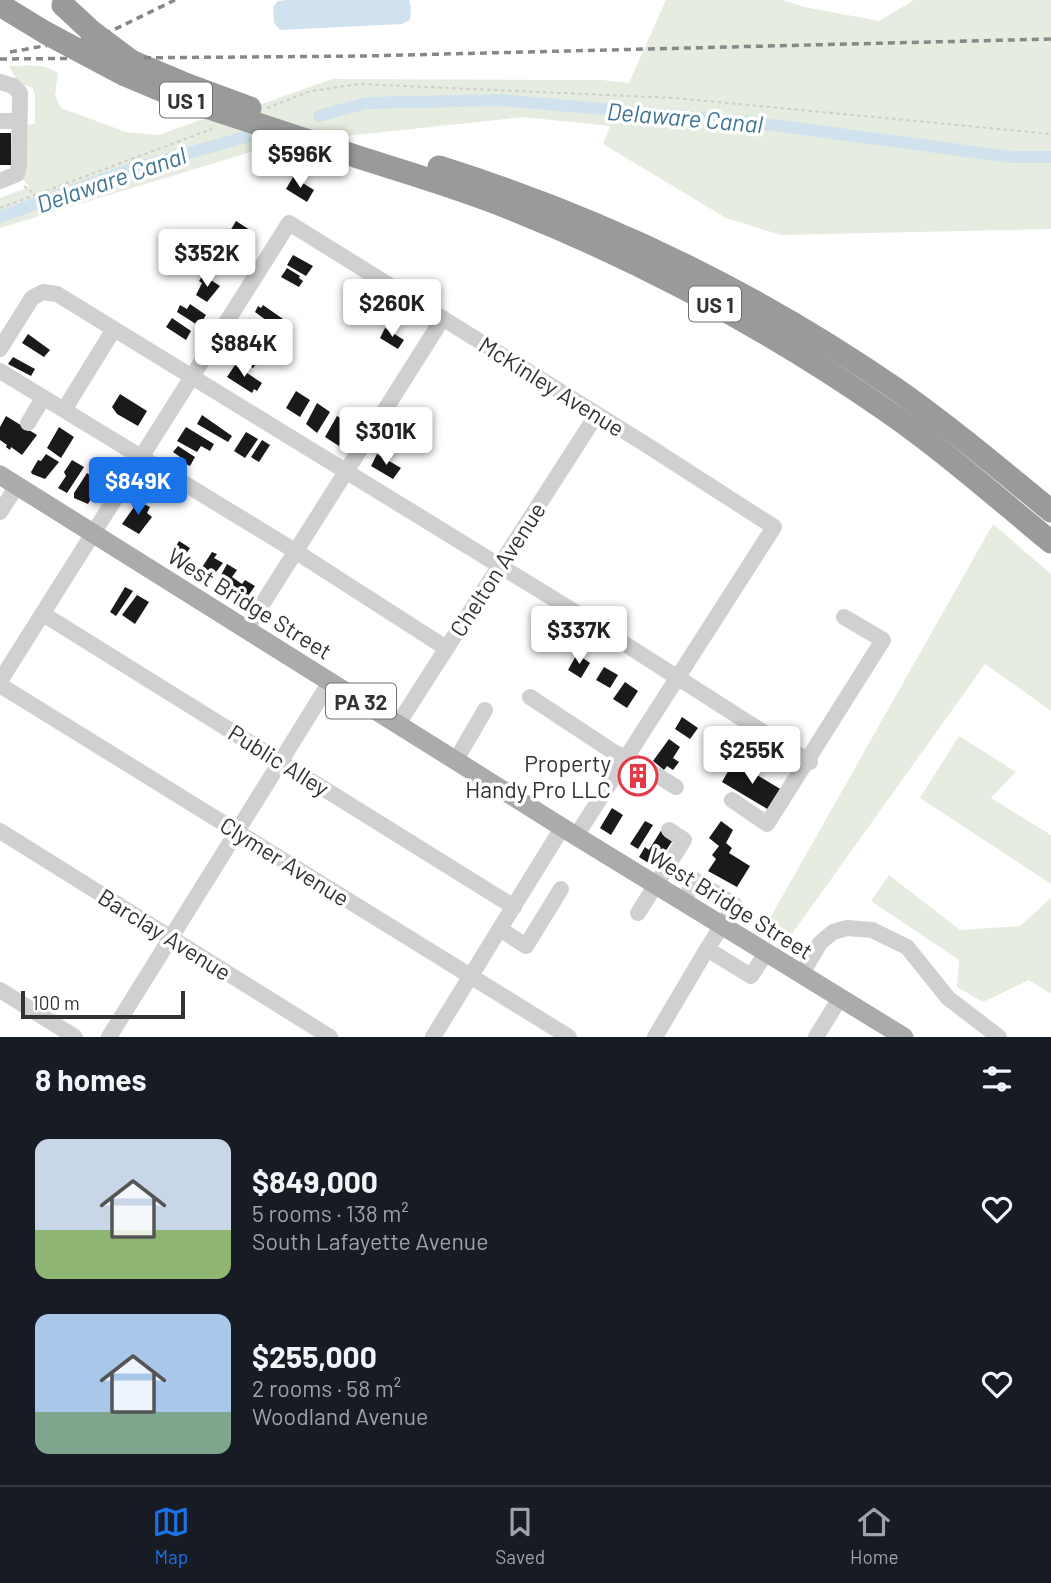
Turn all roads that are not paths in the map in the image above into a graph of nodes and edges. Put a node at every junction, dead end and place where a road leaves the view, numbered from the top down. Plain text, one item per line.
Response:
1 (0, 7) edge
2 (22, 10) edge
3 (55, 15) edge
4 (0, 82) edge
5 (0, 121) edge
6 (19, 121) junction
7 (335, 142) junction
8 (0, 181) edge
9 (443, 318) junction
10 (114, 328) junction
11 (0, 349) edge
12 (0, 371) edge
13 (193, 376) junction
14 (43, 398) junction
15 (64, 410) junction
16 (597, 414) junction
17 (28, 423) dead end
18 (142, 456) junction
19 (347, 471) junction
20 (0, 475) edge
21 (18, 486) junction
22 (1051, 511) edge
23 (0, 512) edge
24 (93, 535) junction
25 (1051, 542) edge
26 (295, 551) junction
27 (500, 566) junction
28 (43, 614) junction
29 (844, 617) dead end
30 (246, 630) junction
31 (446, 648) junction
32 (677, 678) junction
33 (330, 682) junction
34 (0, 683) edge
35 (530, 697) dead end
36 (485, 710) dead end
37 (398, 724) junction
38 (627, 757) junction
39 (456, 760) junction
40 (280, 761) junction
41 (808, 761) junction
42 (676, 787) dead end
43 (732, 800) dead end
44 (669, 830) dead end
45 (0, 831) edge
46 (237, 831) junction
47 (569, 832) junction
48 (656, 885) junction
49 (561, 889) dead end
50 (514, 907) junction
51 (638, 913) dead end
52 (722, 926) junction
53 (500, 929) junction
54 (171, 938) junction
55 (707, 949) junction
56 (766, 953) junction
57 (801, 975) junction
58 (471, 977) junction
59 (0, 990) edge
60 (840, 998) junction
61 (75, 1037) edge
62 (108, 1037) edge
63 (330, 1037) edge
64 (433, 1037) edge
65 (569, 1037) edge
66 (654, 1037) edge
67 (816, 1037) edge
68 (904, 1037) edge
69 (999, 1037) edge

1 - 2 highway
2 - 3 highway, US 1
3 - 7 highway, US 1, bridge
3 - 7 highway, US 1, bridge
4 - 6 street
5 - 6 street
6 - 8 street
7 - 22 highway, US 1
7 - 25 highway, US 1
9 - 13 street, McKinley Avenue
9 - 16 street, McKinley Avenue
9 - 19 street
10 - 11 street
10 - 13 street
10 - 15 street
12 - 14 street
13 - 18 street
13 - 19 street
14 - 15 street
14 - 17 street
15 - 18 street
16 - 27 street, Chelton Avenue
16 - 32 street, McKinley Avenue
18 - 24 street
18 - 26 street
19 - 26 street
19 - 27 street
20 - 21 main road, West Bridge Street / PA 32
21 - 23 street
21 - 24 main road, West Bridge Street / PA 32
24 - 28 street
24 - 30 main road, West Bridge Street / PA 32
26 - 30 street
26 - 31 street
27 - 31 street, Chelton Avenue
27 - 32 street
28 - 34 street
28 - 40 street, Public Alley
29 - 41 street
30 - 33 main road, West Bridge Street / PA 32
31 - 37 street, Chelton Avenue
32 - 38 street
32 - 41 street
33 - 37 main road, West Bridge Street / PA 32
33 - 40 street
34 - 46 street, Clymer Avenue
35 - 38 street
36 - 39 street
37 - 39 main road, West Bridge Street / PA 32
38 - 42 street
38 - 47 street
39 - 47 main road, West Bridge Street / PA 32
40 - 46 street
40 - 50 street, Public Alley
41 - 43 street
44 - 48 street
45 - 54 street, Barclay Avenue
46 - 54 street
46 - 58 street, Clymer Avenue
47 - 48 main road, West Bridge Street / PA 32
47 - 50 street
48 - 51 street
48 - 52 main road, West Bridge Street / PA 32
49 - 53 street
50 - 53 street
52 - 55 street
52 - 56 main road, West Bridge Street / PA 32
53 - 58 street
54 - 62 street
54 - 63 street, Barclay Avenue
55 - 56 street
55 - 66 street
56 - 57 main road, West Bridge Street / PA 32
57 - 60 main road, West Bridge Street / PA 32
57 - 69 street
58 - 64 street
58 - 65 street, Clymer Avenue
59 - 61 street
60 - 67 street
60 - 68 main road, West Bridge Street / PA 32

